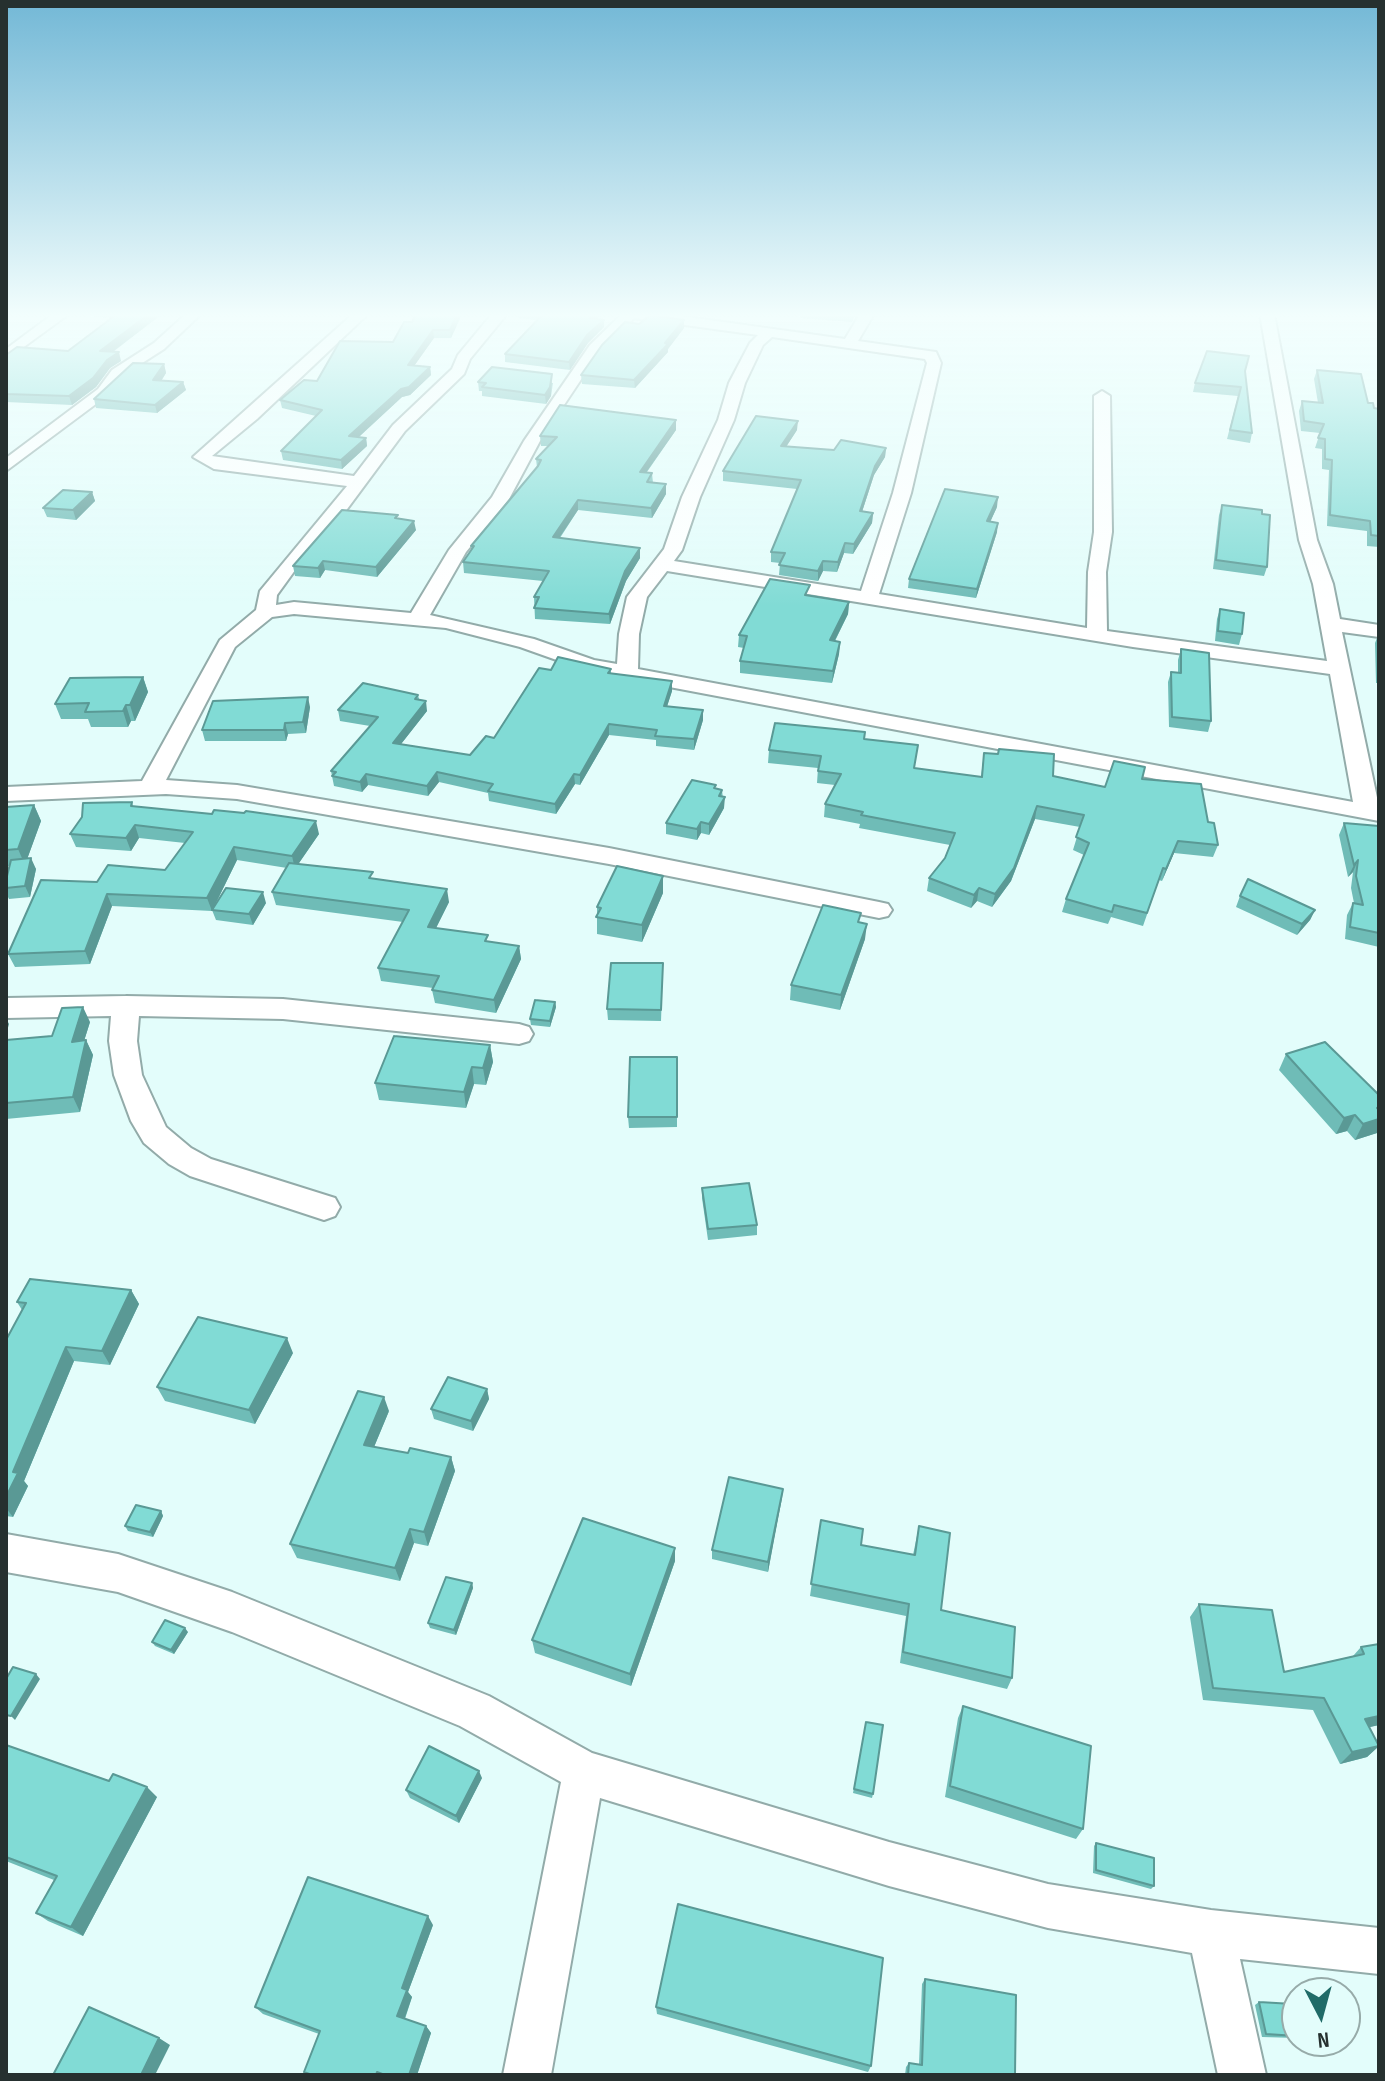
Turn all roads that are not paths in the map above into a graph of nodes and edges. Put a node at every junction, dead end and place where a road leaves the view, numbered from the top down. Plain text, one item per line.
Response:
1 (78, 411) edge
2 (256, 411) edge
3 (418, 411) edge
4 (549, 411) edge
5 (729, 411) edge
6 (922, 411) edge
7 (1102, 411) edge
8 (1285, 411) edge
9 (6, 466) edge
10 (358, 482) junction
11 (664, 565) junction
12 (869, 596) junction
13 (266, 612) junction
14 (419, 619) junction
15 (1330, 624) junction
16 (1379, 631) edge
17 (1097, 634) junction
18 (1340, 669) junction
19 (627, 673) junction
20 (150, 788) junction
21 (6, 794) edge
22 (1372, 813) edge
23 (879, 910) dead end
24 (126, 1006) junction
25 (6, 1008) edge
26 (519, 1034) dead end
27 (324, 1207) dead end
28 (6, 1553) edge
29 (584, 1772) junction
30 (1211, 1933) junction
31 (1379, 1951) edge
32 (527, 2075) edge
33 (1242, 2075) edge

1 - 9 street
2 - 10 street
3 - 10 street
4 - 14 street
5 - 11 street
6 - 12 street
7 - 17 street
8 - 15 street
10 - 13 street
11 - 12 street
11 - 19 street
12 - 17 street
13 - 14 street
13 - 20 street
14 - 19 street
15 - 16 street
15 - 18 street
17 - 18 street
18 - 22 street
19 - 22 street
20 - 21 street
20 - 23 street
24 - 25 street
24 - 26 street
24 - 27 street
28 - 29 street
29 - 30 street
29 - 32 street
30 - 31 street
30 - 33 street

